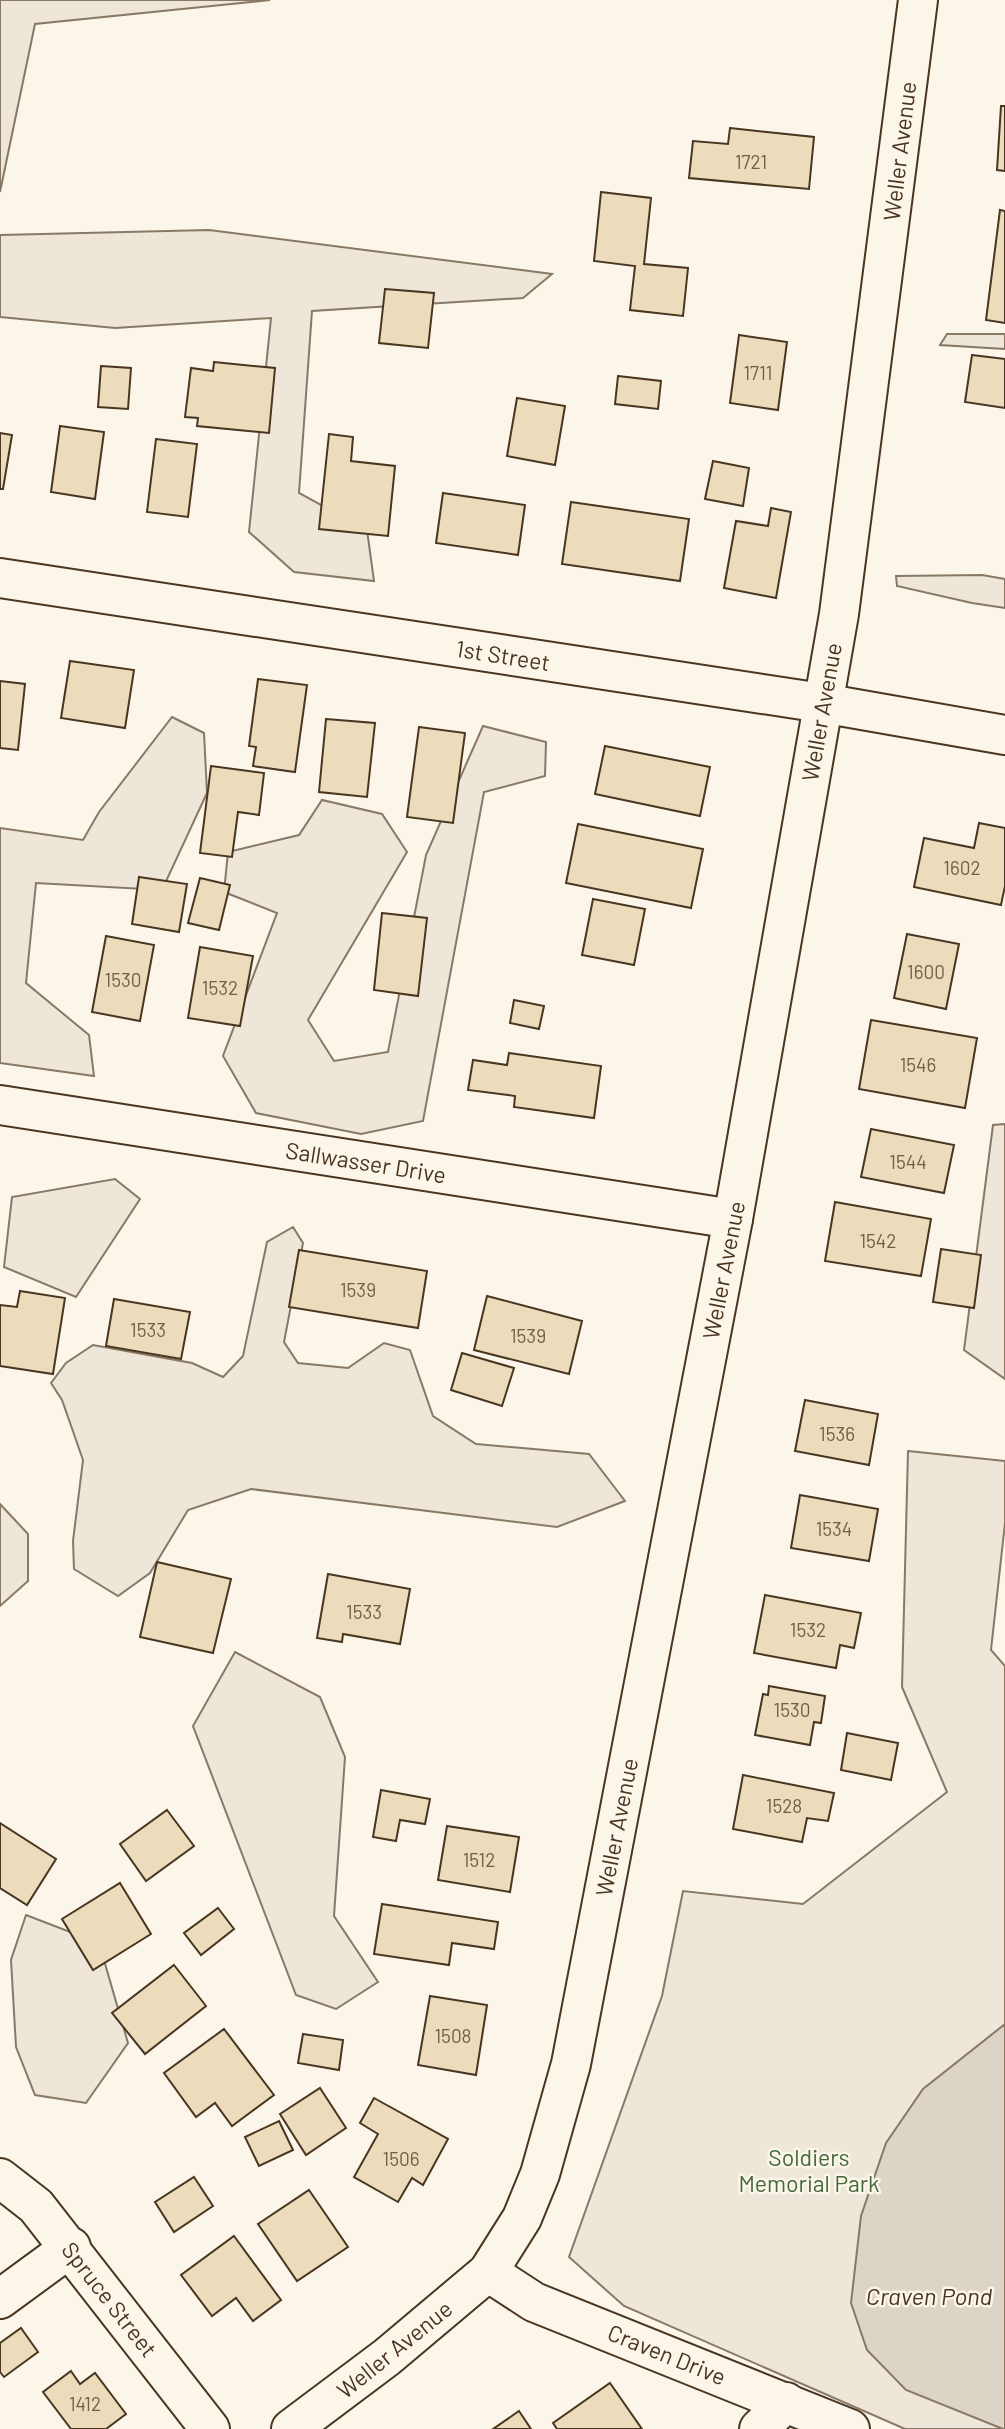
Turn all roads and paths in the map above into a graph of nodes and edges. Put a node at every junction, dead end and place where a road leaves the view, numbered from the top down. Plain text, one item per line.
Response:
1 (918, 0) edge
2 (0, 578) edge
3 (822, 703) junction
4 (1005, 735) edge
5 (0, 1105) edge
6 (733, 1219) junction
7 (0, 2178) edge
8 (71, 2247) junction
9 (488, 2272) junction
10 (0, 2299) edge
11 (786, 2402) junction
12 (210, 2429) edge
13 (291, 2429) edge
14 (759, 2429) edge
15 (850, 2429) edge

1 - 3 street, Weller Avenue
2 - 3 street, 1st Street
3 - 4 street, 1st Street
3 - 6 street, Weller Avenue
5 - 6 street, Sallwasser Drive
6 - 9 street, Weller Avenue
7 - 8 street, Spruce Street
8 - 10 street
8 - 12 street, Spruce Street
9 - 11 street, Craven Drive
9 - 13 street, Weller Avenue
11 - 14 street
11 - 15 street, Craven Drive

